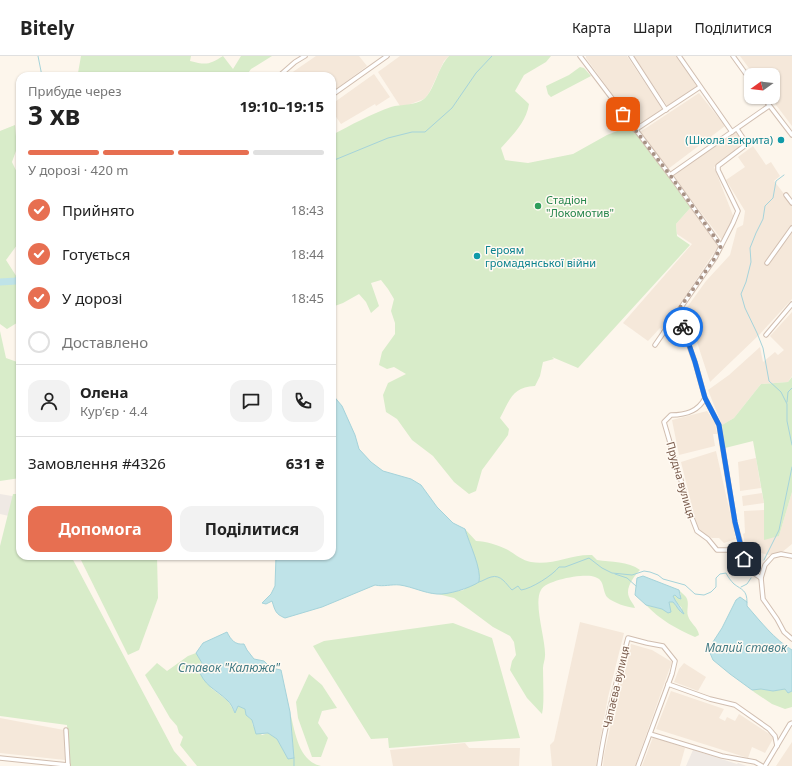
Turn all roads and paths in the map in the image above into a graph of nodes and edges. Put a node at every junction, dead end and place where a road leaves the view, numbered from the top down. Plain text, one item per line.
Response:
1 (305, 56) edge
2 (387, 56) edge
3 (580, 56) edge
4 (631, 56) edge
5 (679, 56) edge
6 (733, 56) edge
7 (744, 71) edge
8 (284, 72) edge
9 (700, 87) junction
10 (336, 92) edge
11 (769, 106) joint
12 (666, 110) junction
13 (737, 129) junction
14 (635, 130) junction
15 (732, 132) junction
16 (792, 135) edge
17 (670, 175) junction
18 (786, 195) dead end
19 (792, 203) edge
20 (792, 228) edge
21 (721, 246) junction
22 (767, 263) dead end
23 (792, 304) edge
24 (677, 312) junction
25 (684, 330) junction
26 (663, 332) junction
27 (766, 335) dead end
28 (655, 345) dead end
29 (705, 398) junction
30 (740, 543) junction
31 (735, 550) junction
32 (744, 556) junction
33 (792, 556) edge
34 (761, 578) junction
35 (792, 639) edge
36 (668, 684) junction
37 (792, 723) edge
38 (66, 730) dead end
39 (650, 734) junction
40 (777, 746) junction
41 (0, 758) edge
42 (68, 765) edge
43 (599, 766) edge
44 (638, 766) edge
45 (764, 766) edge

1 - 8 street
2 - 10 street
3 - 14 street
4 - 12 street
5 - 9 street
6 - 7 street
9 - 12 street
9 - 15 street
11 - 13 street
11 - 16 street
12 - 14 street
13 - 15 street
13 - 21 street
14 - 17 street
15 - 17 street
17 - 21 street
18 - 19 street
20 - 22 street
21 - 24 street
23 - 27 street
24 - 25 street
24 - 26 street
25 - 26 street
25 - 29 street
26 - 28 street
29 - 30 street
29 - 31 street, Прудна вулиця
30 - 31 street
30 - 32 street
31 - 32 street, Прудна вулиця
32 - 34 street
33 - 34 street
34 - 35 street
36 - 39 street
36 - 40 street
36 - 43 street, Чапаєва вулиця
37 - 40 street
38 - 42 street
39 - 44 street
39 - 45 street
40 - 45 street
41 - 42 street

